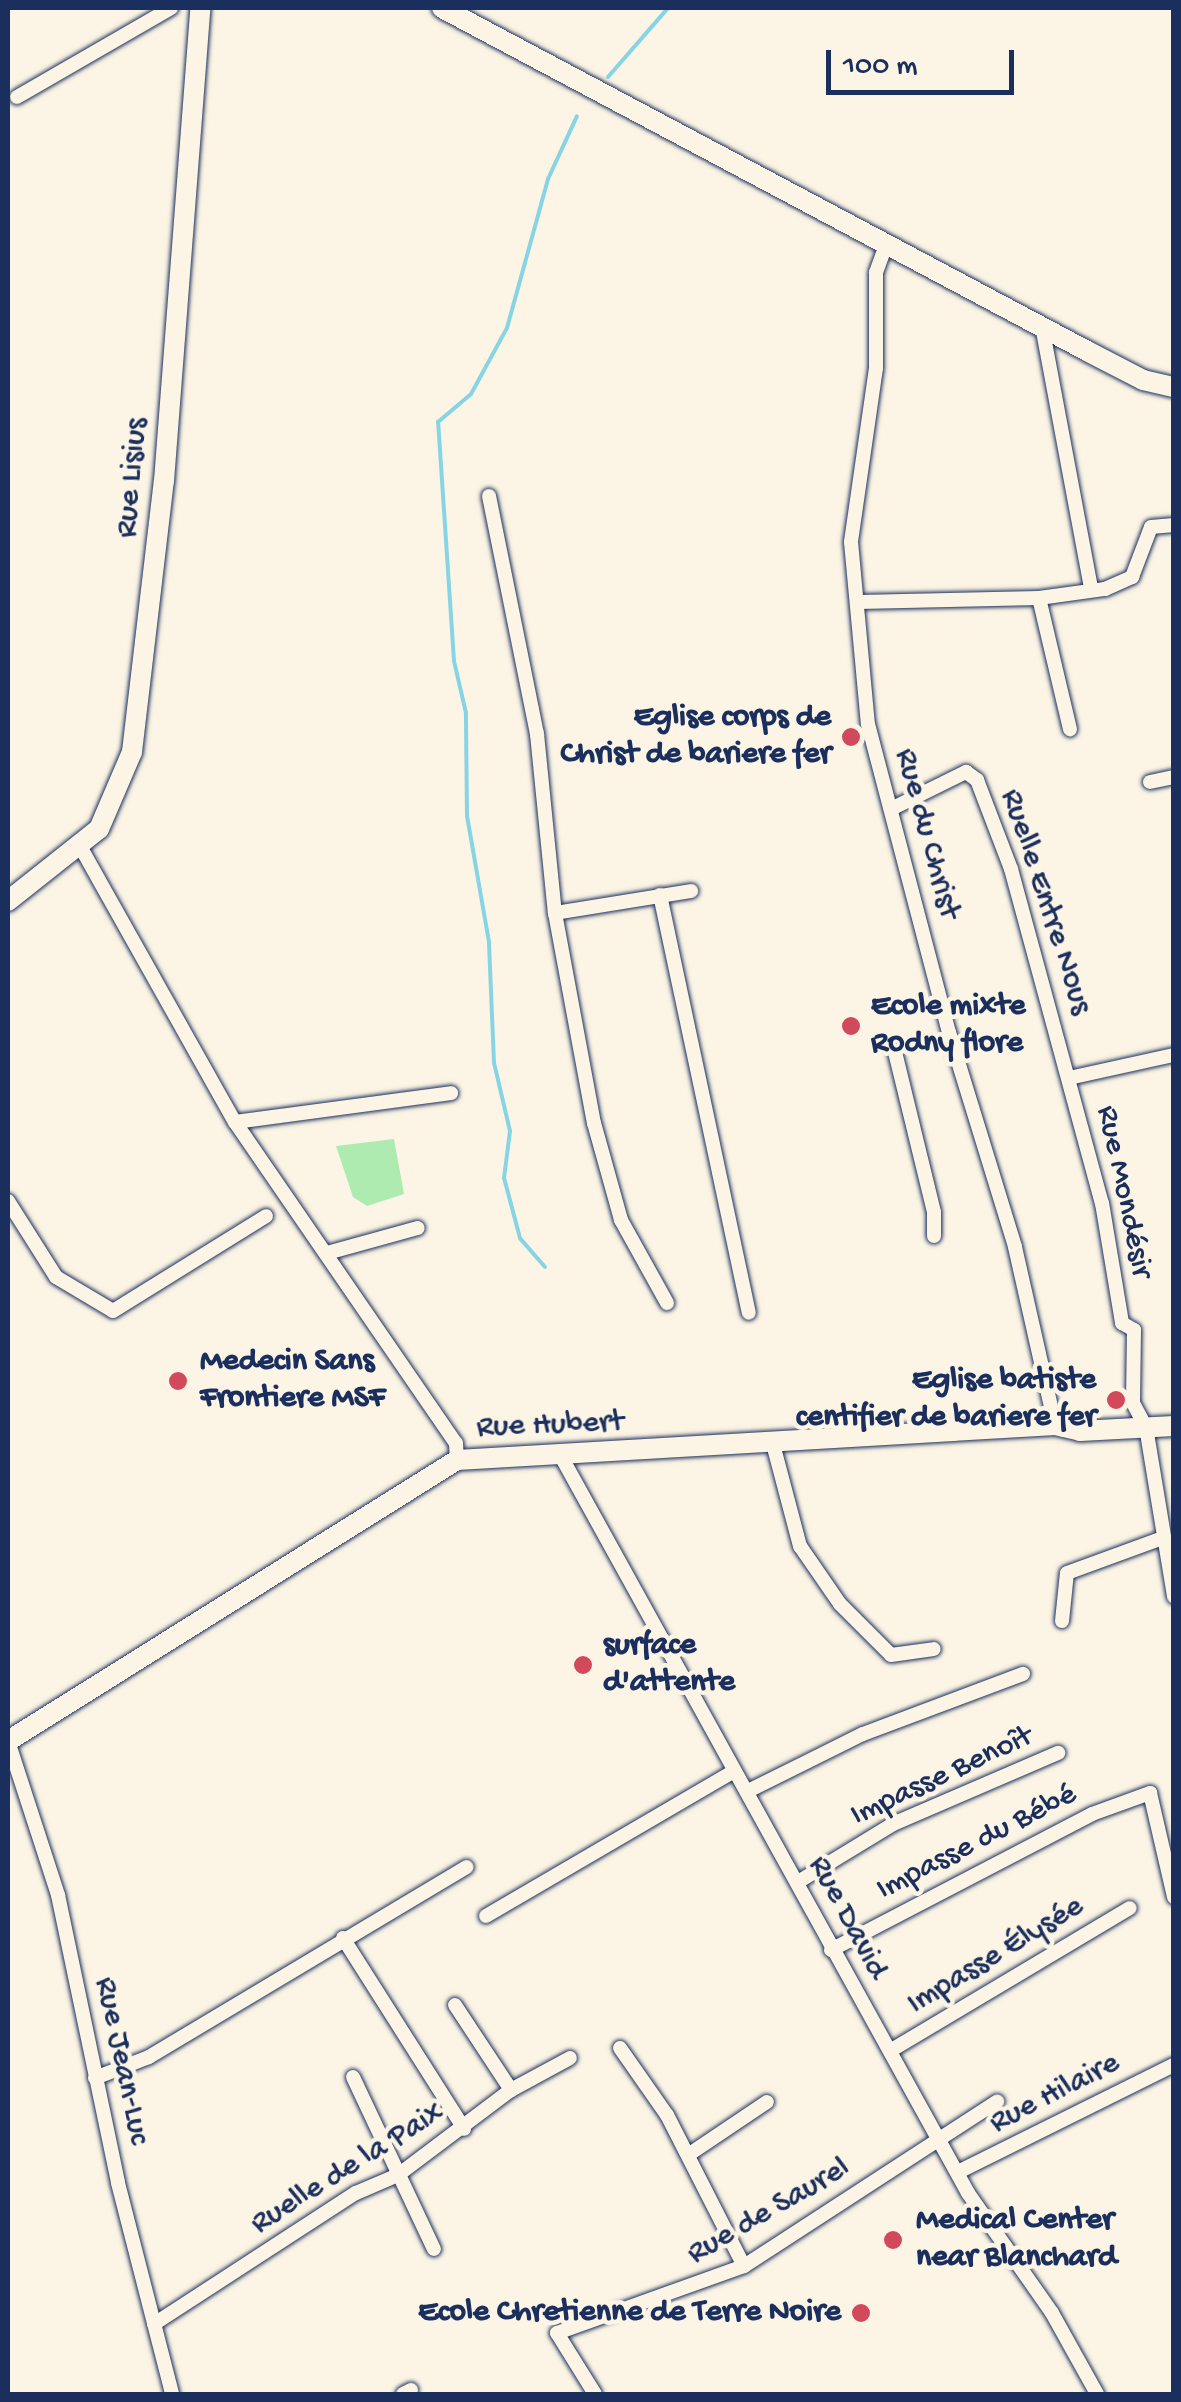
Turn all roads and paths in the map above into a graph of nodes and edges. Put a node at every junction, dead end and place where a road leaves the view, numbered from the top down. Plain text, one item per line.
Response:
1 (171, 8) edge
2 (200, 8) edge
3 (442, 8) edge
4 (17, 97) dead end
5 (886, 246) junction
6 (1042, 326) junction
7 (1174, 388) edge
8 (488, 496) dead end
9 (1174, 525) edge
10 (1090, 588) junction
11 (1039, 598) junction
12 (859, 602) junction
13 (1070, 729) dead end
14 (1174, 777) edge
15 (1150, 782) dead end
16 (891, 809) junction
17 (86, 856) junction
18 (691, 890) dead end
19 (660, 894) junction
20 (8, 901) edge
21 (555, 912) junction
22 (895, 1052) dead end
23 (1174, 1055) edge
24 (1069, 1078) junction
25 (451, 1093) dead end
26 (235, 1122) junction
27 (8, 1200) edge
28 (266, 1216) dead end
29 (418, 1228) dead end
30 (934, 1236) dead end
31 (327, 1253) junction
32 (668, 1303) dead end
33 (749, 1314) dead end
34 (1054, 1425) junction
35 (1174, 1426) edge
36 (1146, 1427) junction
37 (773, 1444) junction
38 (562, 1458) junction
39 (457, 1460) junction
40 (1160, 1539) junction
41 (1174, 1597) edge
42 (1062, 1621) dead end
43 (934, 1650) dead end
44 (1022, 1674) dead end
45 (8, 1741) edge
46 (1058, 1753) dead end
47 (732, 1772) junction
48 (748, 1791) junction
49 (466, 1866) dead end
50 (798, 1882) junction
51 (1174, 1897) edge
52 (1130, 1908) dead end
53 (486, 1916) dead end
54 (342, 1938) junction
55 (831, 1950) junction
56 (455, 2005) dead end
57 (620, 2048) dead end
58 (890, 2051) junction
59 (570, 2058) dead end
60 (1174, 2065) edge
61 (353, 2077) dead end
62 (95, 2078) junction
63 (512, 2090) junction
64 (766, 2102) dead end
65 (997, 2102) dead end
66 (464, 2129) junction
67 (942, 2140) junction
68 (688, 2156) junction
69 (960, 2171) junction
70 (398, 2175) junction
71 (434, 2249) dead end
72 (744, 2266) junction
73 (154, 2324) junction
74 (172, 2394) edge
75 (596, 2394) edge
76 (1096, 2394) edge

1 - 4 street
2 - 17 street, Rue Lisius
3 - 5 street
5 - 6 street
5 - 12 street, Rue du Christ
6 - 7 street
6 - 10 street
8 - 21 street
9 - 10 street
10 - 11 street
11 - 12 street
11 - 13 street
12 - 16 street, Rue du Christ
14 - 15 street
16 - 24 street, Ruelle Entre Nous
16 - 34 street, Rue du Christ
17 - 20 street, Rue Lisius
17 - 26 street
18 - 19 street
19 - 21 street
19 - 33 street
21 - 32 street
22 - 30 street
23 - 24 street
24 - 36 street, Rue Mondésir
25 - 26 street
26 - 31 street
27 - 28 street
29 - 31 street
31 - 39 street
34 - 36 street, Rue Hubert
34 - 37 street, Rue Hubert
35 - 36 street, Rue Hubert
36 - 40 street
37 - 38 street, Rue Hubert
37 - 43 street
38 - 39 street, Rue Hubert
38 - 47 street, Rue David
39 - 45 street, Rue Hubert
40 - 41 street
40 - 42 street
44 - 48 street
45 - 62 street, Rue Jean-Luc
46 - 50 street, Impasse Benoît
47 - 48 street, Rue David
47 - 53 street
48 - 50 street, Rue David
49 - 54 street
50 - 55 street, Rue David
51 - 55 street, Impasse du Bébé
52 - 58 street, Impasse Élysée
54 - 62 street
54 - 66 street
55 - 58 street, Rue David
56 - 63 street
57 - 68 street
58 - 67 street, Rue David
59 - 63 street, Ruelle de la Paix
60 - 69 street, Rue Hilaire
61 - 70 street
62 - 73 street, Rue Jean-Luc
63 - 66 street, Ruelle de la Paix
64 - 68 street
65 - 67 street, Rue de Saurel
66 - 70 street, Ruelle de la Paix
67 - 69 street, Rue David
67 - 72 street, Rue de Saurel
68 - 72 street
69 - 76 street, Rue David
70 - 71 street
70 - 73 street, Ruelle de la Paix
72 - 75 street, Rue de Saurel
73 - 74 street, Rue Jean-Luc

